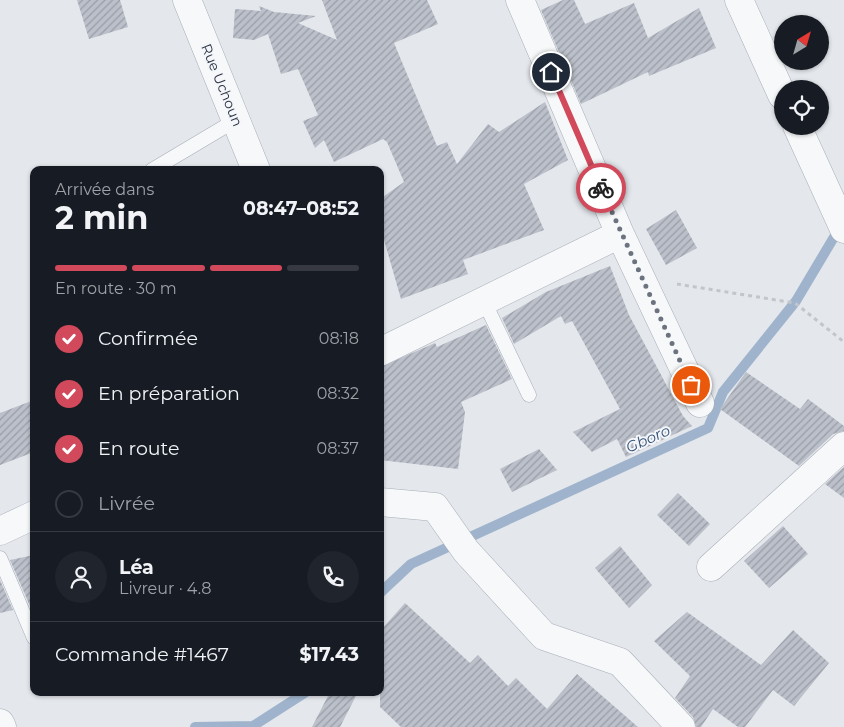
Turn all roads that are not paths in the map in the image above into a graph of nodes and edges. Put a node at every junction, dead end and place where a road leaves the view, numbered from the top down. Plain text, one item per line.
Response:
1 (188, 0) edge
2 (520, 0) edge
3 (738, 0) edge
4 (775, 80) edge
5 (236, 120) junction
6 (801, 135) edge
7 (159, 166) edge
8 (254, 166) edge
9 (844, 229) edge
10 (620, 234) junction
11 (484, 301) junction
12 (384, 350) edge
13 (529, 395) dead end
14 (700, 403) dead end
15 (844, 446) edge
16 (384, 502) edge
17 (30, 517) edge
18 (0, 531) edge
19 (0, 558) edge
20 (710, 567) dead end
21 (30, 629) edge
22 (0, 723) edge
23 (2, 727) edge
24 (681, 727) edge

1 - 5 street, Rue Uchoun
2 - 10 street
3 - 4 street
5 - 7 lane
5 - 8 street, Rue Uchoun
6 - 9 street
10 - 11 street
10 - 14 street
11 - 12 street
11 - 13 lane
15 - 20 street
16 - 24 street
17 - 18 street
19 - 21 lane
22 - 23 street

